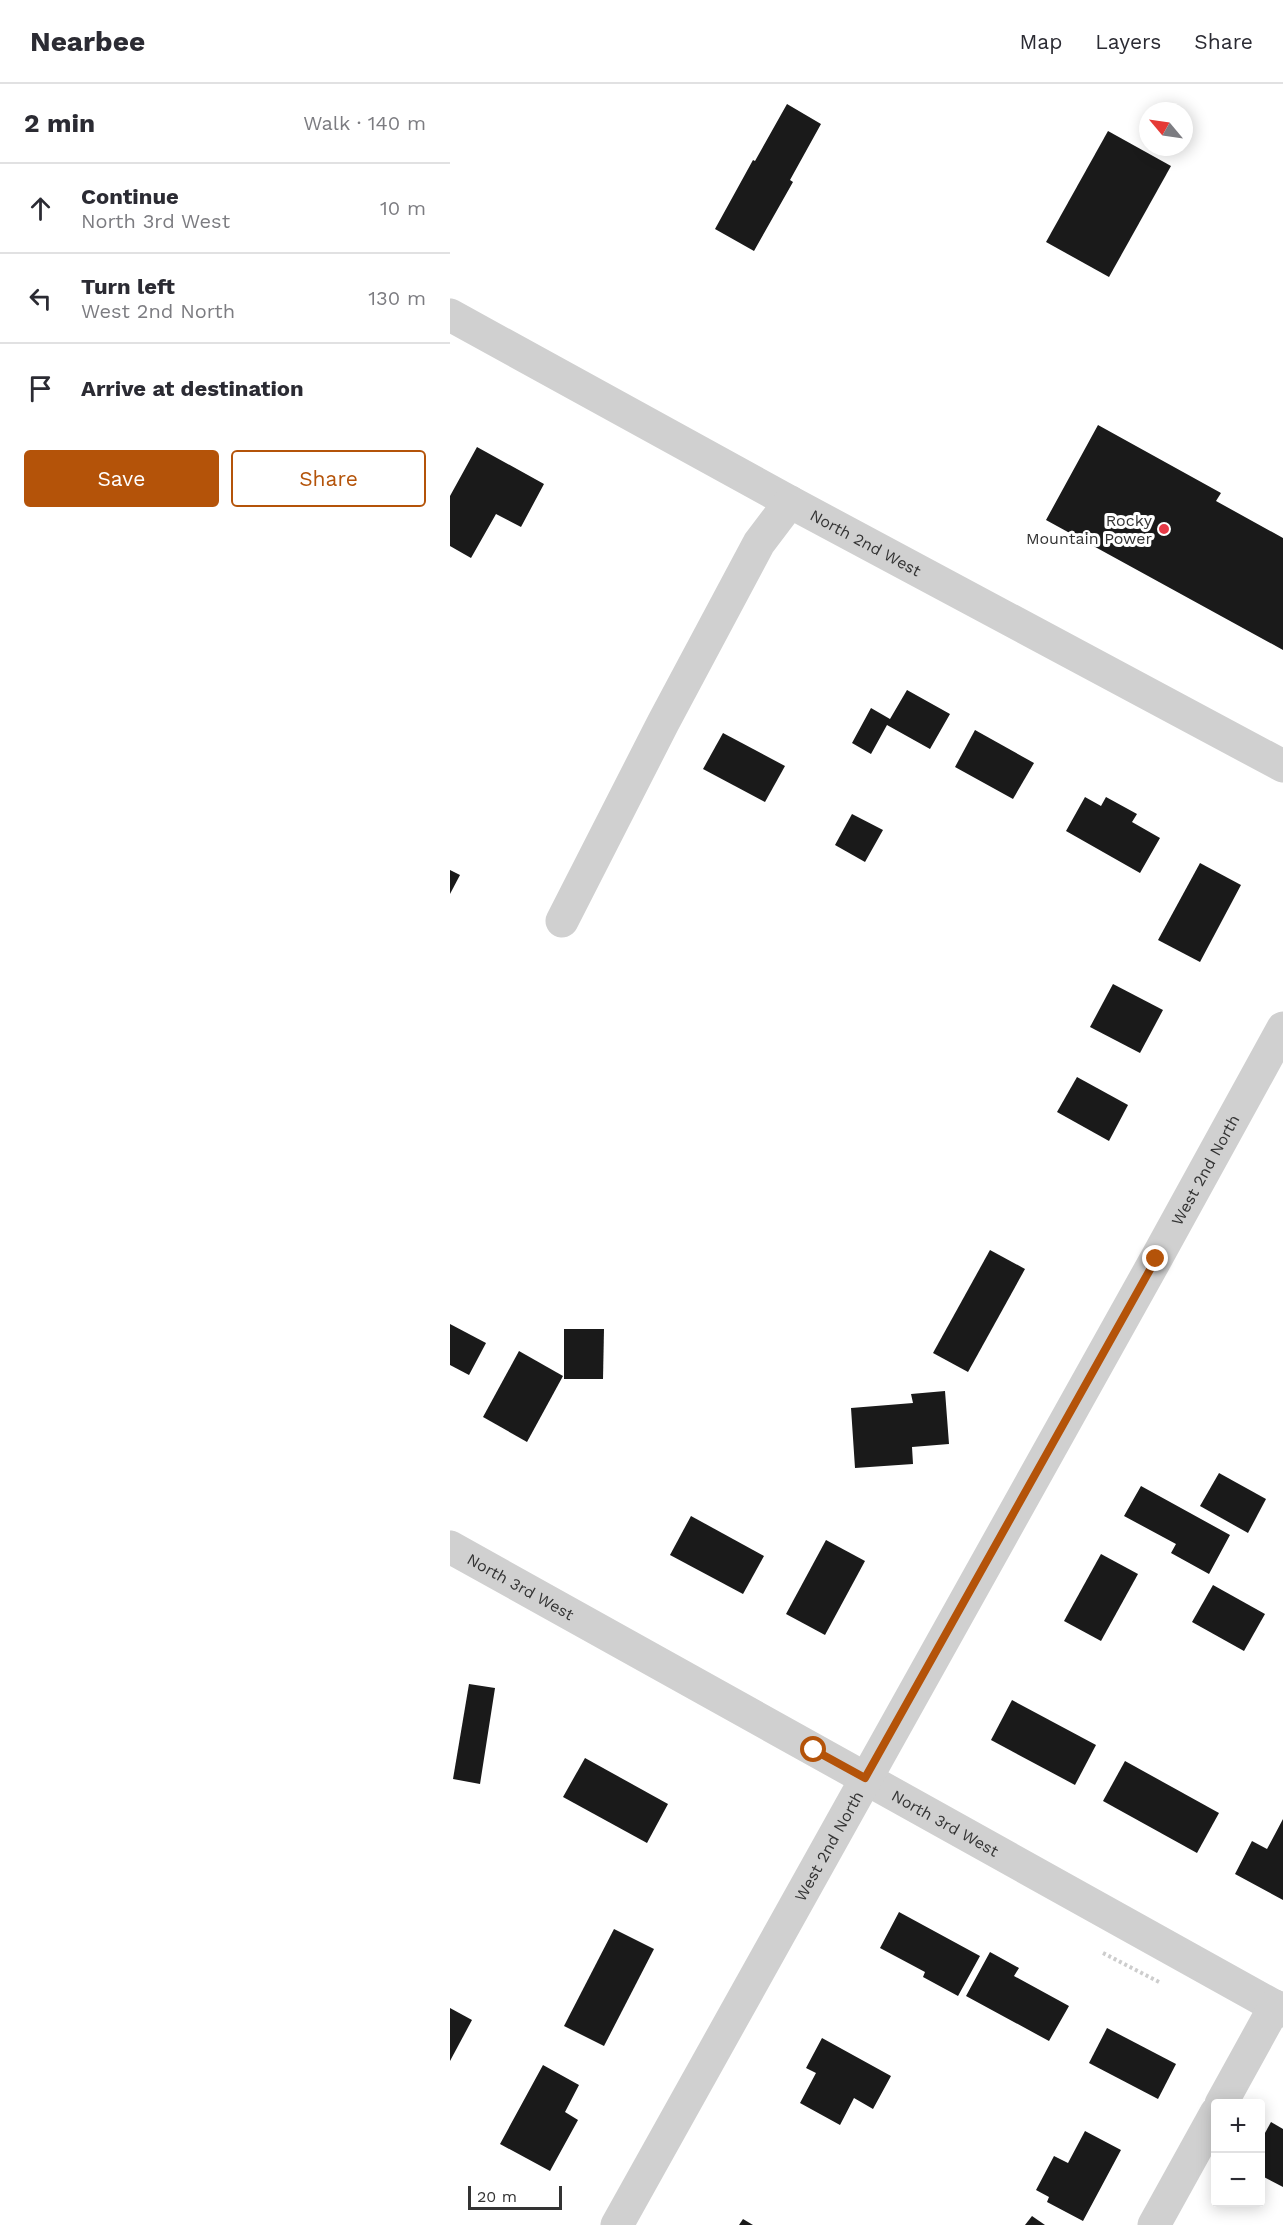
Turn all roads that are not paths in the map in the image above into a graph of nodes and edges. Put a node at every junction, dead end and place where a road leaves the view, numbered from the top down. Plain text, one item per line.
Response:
1 (450, 315) edge
2 (790, 502) junction
3 (1283, 766) edge
4 (562, 921) dead end
5 (1283, 1028) edge
6 (450, 1546) edge
7 (865, 1778) junction
8 (1279, 2009) edge
9 (1223, 2099) edge
10 (1211, 2120) edge
11 (617, 2225) edge
12 (1154, 2225) edge

1 - 2 street, North 2nd West
2 - 3 street, North 2nd West
2 - 4 street
5 - 7 street, West 2nd North
6 - 7 street, North 3rd West
7 - 8 street, North 3rd West
7 - 11 street, West 2nd North
8 - 9 street
10 - 12 street

